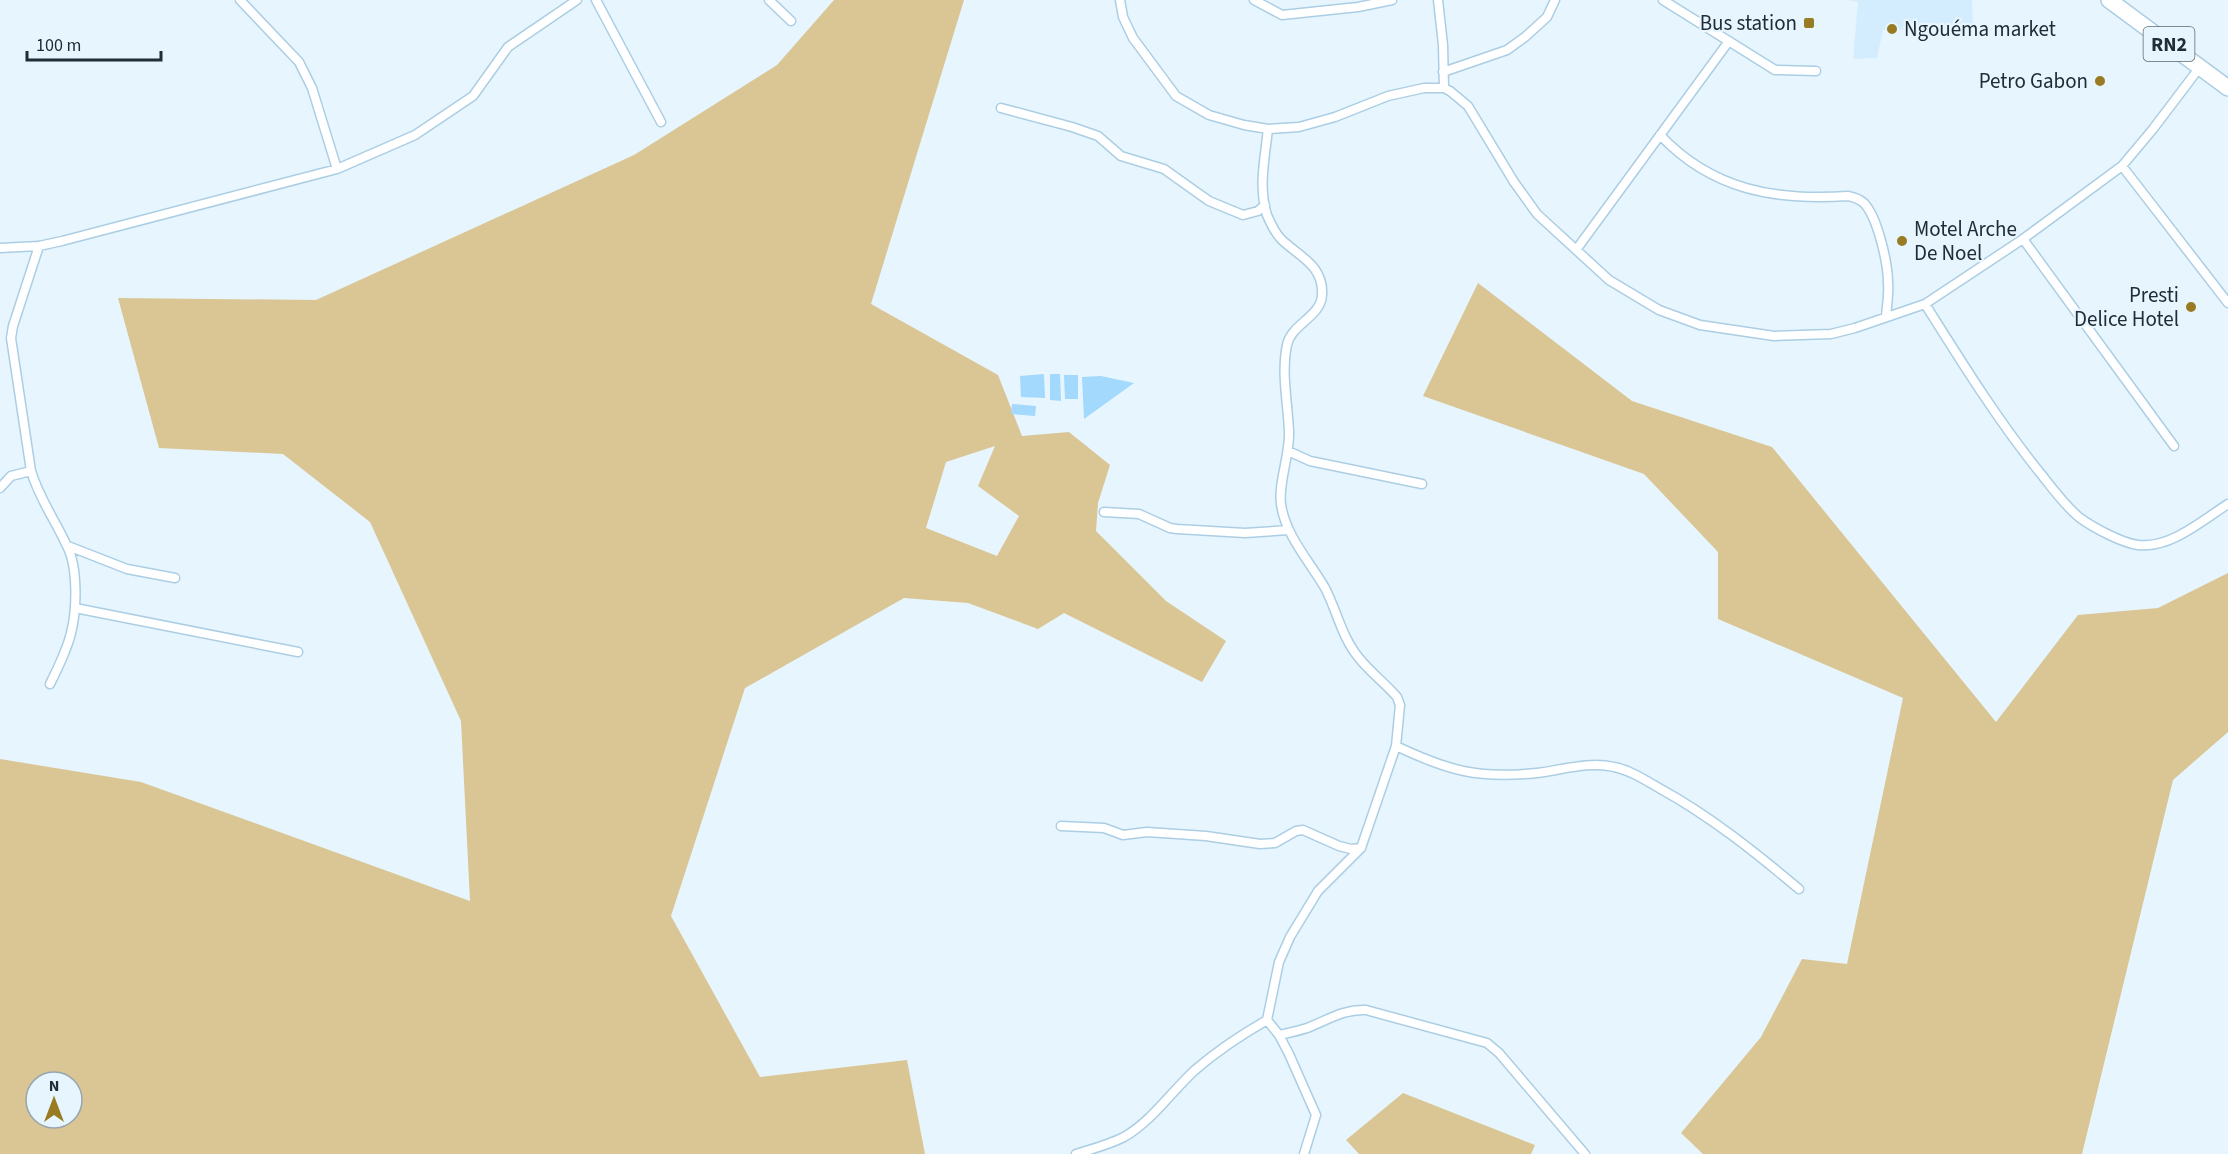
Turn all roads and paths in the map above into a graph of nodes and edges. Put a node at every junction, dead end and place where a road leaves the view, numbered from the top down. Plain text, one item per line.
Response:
1 (240, 0) edge
2 (577, 0) edge
3 (596, 0) edge
4 (769, 0) edge
5 (1120, 0) edge
6 (1254, 0) edge
7 (1392, 0) edge
8 (1438, 0) edge
9 (1555, 0) edge
10 (1663, 0) edge
11 (2109, 0) edge
12 (1359, 3) edge
13 (792, 21) dead end
14 (1729, 41) junction
15 (2200, 67) junction
16 (1816, 71) dead end
17 (1443, 72) junction
18 (1444, 88) junction
19 (2228, 88) edge
20 (1001, 108) dead end
21 (661, 122) dead end
22 (1268, 129) junction
23 (1660, 135) junction
24 (2122, 166) junction
25 (337, 169) junction
26 (1265, 205) junction
27 (2023, 239) junction
28 (39, 246) junction
29 (0, 248) edge
30 (1576, 250) junction
31 (2228, 303) edge
32 (1925, 304) junction
33 (1886, 316) junction
34 (2174, 446) dead end
35 (1288, 451) junction
36 (31, 471) junction
37 (1422, 484) dead end
38 (0, 488) edge
39 (2228, 504) edge
40 (1104, 512) dead end
41 (1289, 530) junction
42 (68, 546) junction
43 (175, 578) dead end
44 (75, 608) junction
45 (298, 652) dead end
46 (50, 684) dead end
47 (1396, 746) junction
48 (1061, 826) dead end
49 (1361, 848) junction
50 (1799, 889) dead end
51 (1266, 1020) junction
52 (1279, 1035) junction
53 (1076, 1154) edge
54 (1304, 1154) edge
55 (1585, 1154) edge

1 - 25 street
2 - 25 street
3 - 21 street
4 - 13 street
5 - 22 street
6 - 12 street
7 - 12 street
8 - 17 street
9 - 17 street
10 - 14 street
11 - 15 highway, RN2
14 - 16 street
14 - 23 street
15 - 19 highway, RN2
15 - 24 street
17 - 18 street
18 - 22 street
18 - 30 street
20 - 26 street
22 - 26 street
23 - 30 street
23 - 33 street
24 - 27 street
24 - 31 street
25 - 28 street
26 - 35 street
27 - 32 street
27 - 34 street
28 - 29 street
28 - 36 street
30 - 33 street
32 - 33 street
32 - 39 street
35 - 37 street
35 - 41 street
36 - 38 street
36 - 42 street
40 - 41 street
41 - 47 street
42 - 43 street
42 - 44 street
44 - 45 street
44 - 46 street
47 - 49 street
47 - 50 street
48 - 49 street
49 - 51 street
51 - 52 street
51 - 53 street
52 - 54 street
52 - 55 street

